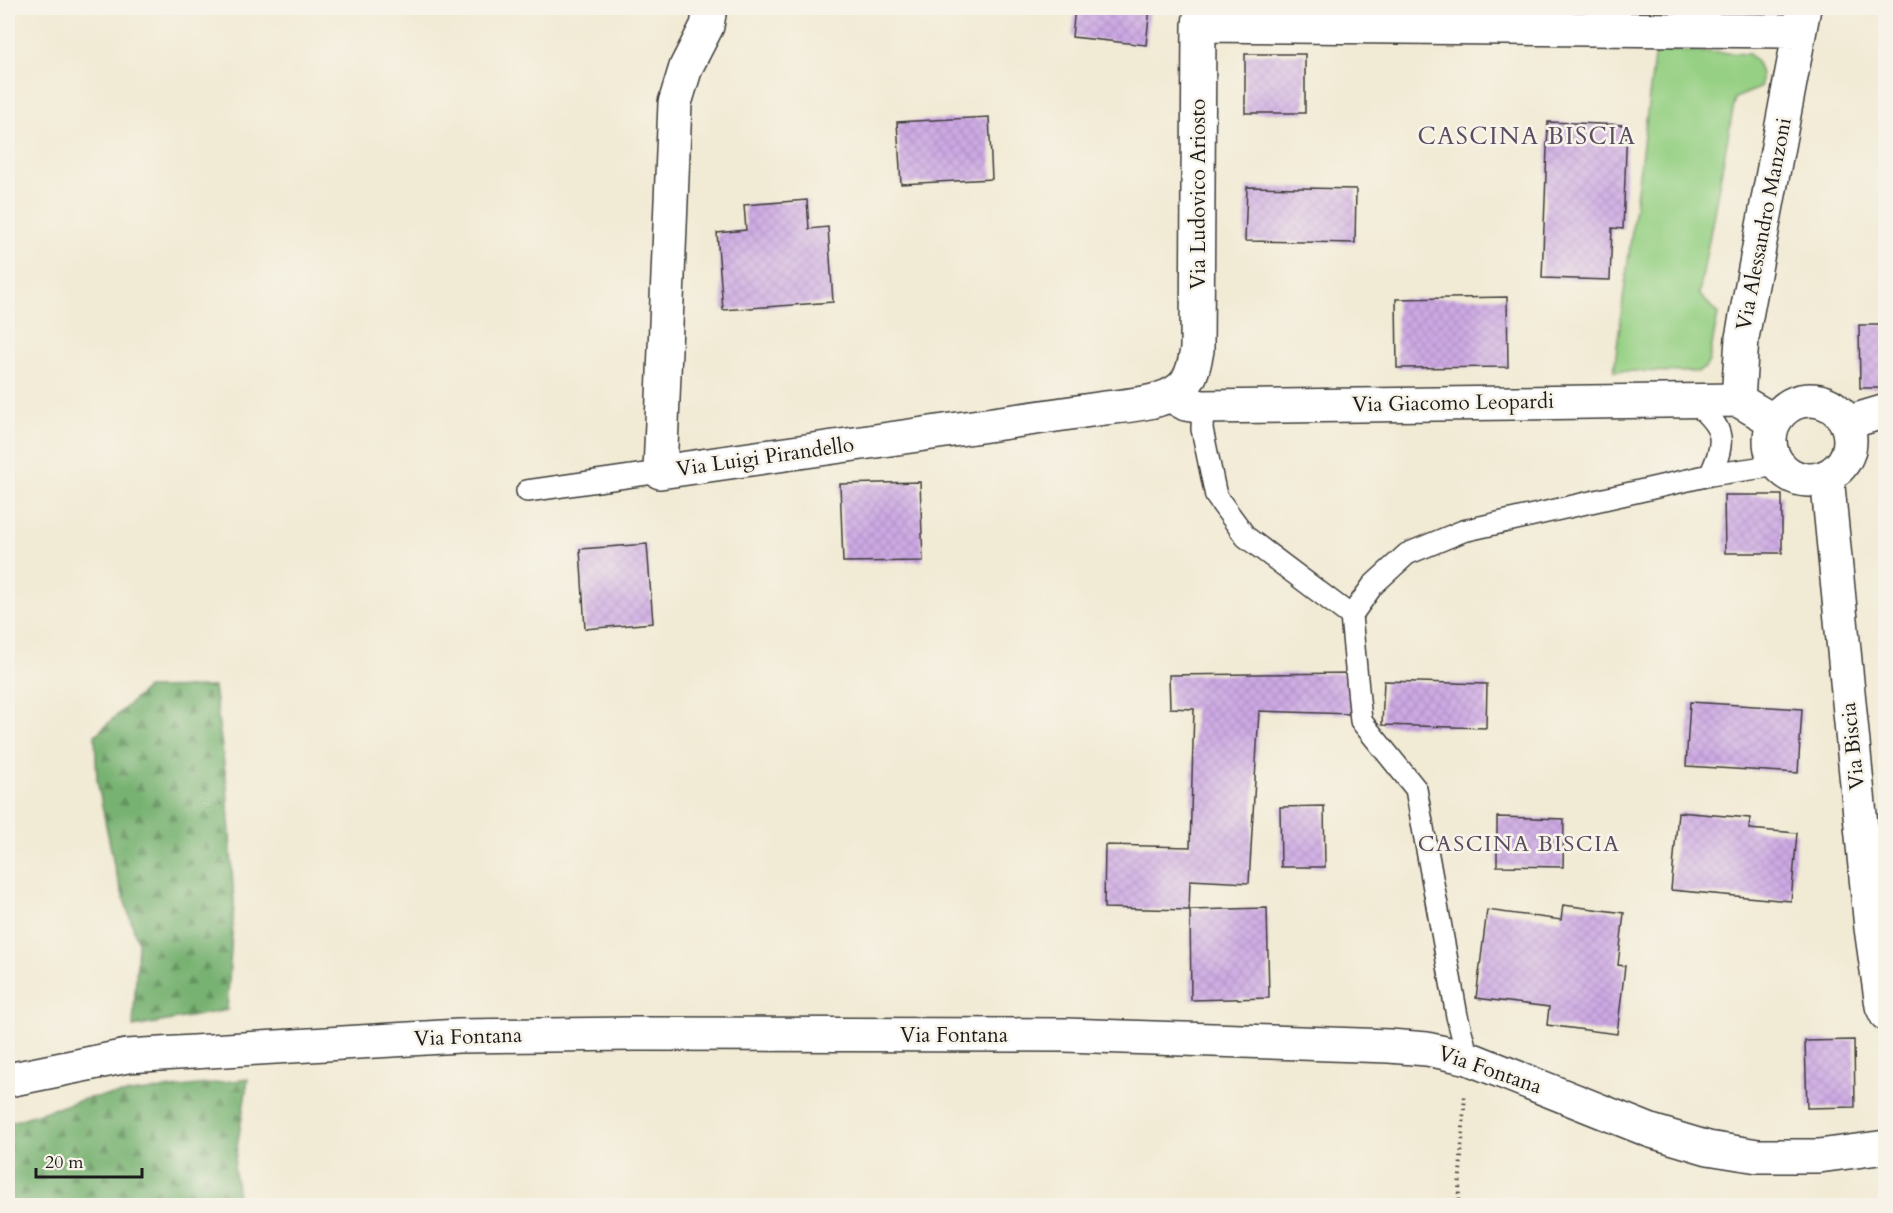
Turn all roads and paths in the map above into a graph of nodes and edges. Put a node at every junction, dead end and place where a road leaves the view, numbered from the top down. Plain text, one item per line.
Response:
1 (710, 8) edge
2 (1200, 16) edge
3 (1397, 17) edge
4 (1802, 19) edge
5 (1187, 394) junction
6 (1690, 400) junction
7 (1738, 400) junction
8 (1886, 411) edge
9 (1774, 421) junction
10 (1846, 423) junction
11 (1778, 465) junction
12 (660, 472) junction
13 (1710, 476) junction
14 (1827, 476) junction
15 (527, 491) dead end
16 (1351, 616) junction
17 (1886, 1014) edge
18 (1468, 1058) junction
19 (8, 1080) edge
20 (1886, 1148) edge
21 (1458, 1206) edge

1 - 12 street, Via Luigi Pirandello
2 - 3 street
2 - 5 street, Via Ludovico Ariosto
3 - 4 street
4 - 7 street, Via Alessandro Manzoni
5 - 6 street, Via Giacomo Leopardi
5 - 12 street, Via Luigi Pirandello
5 - 16 lane
6 - 7 street, Via Giacomo Leopardi
6 - 13 lane
7 - 9 street
8 - 10 street
9 - 10 street
9 - 11 street
10 - 14 street
11 - 13 lane
11 - 14 street
12 - 15 lane
13 - 16 lane
14 - 17 street, Via Biscia
16 - 18 lane
18 - 19 street, Via Fontana
18 - 20 street, Via Fontana
18 - 21 path

